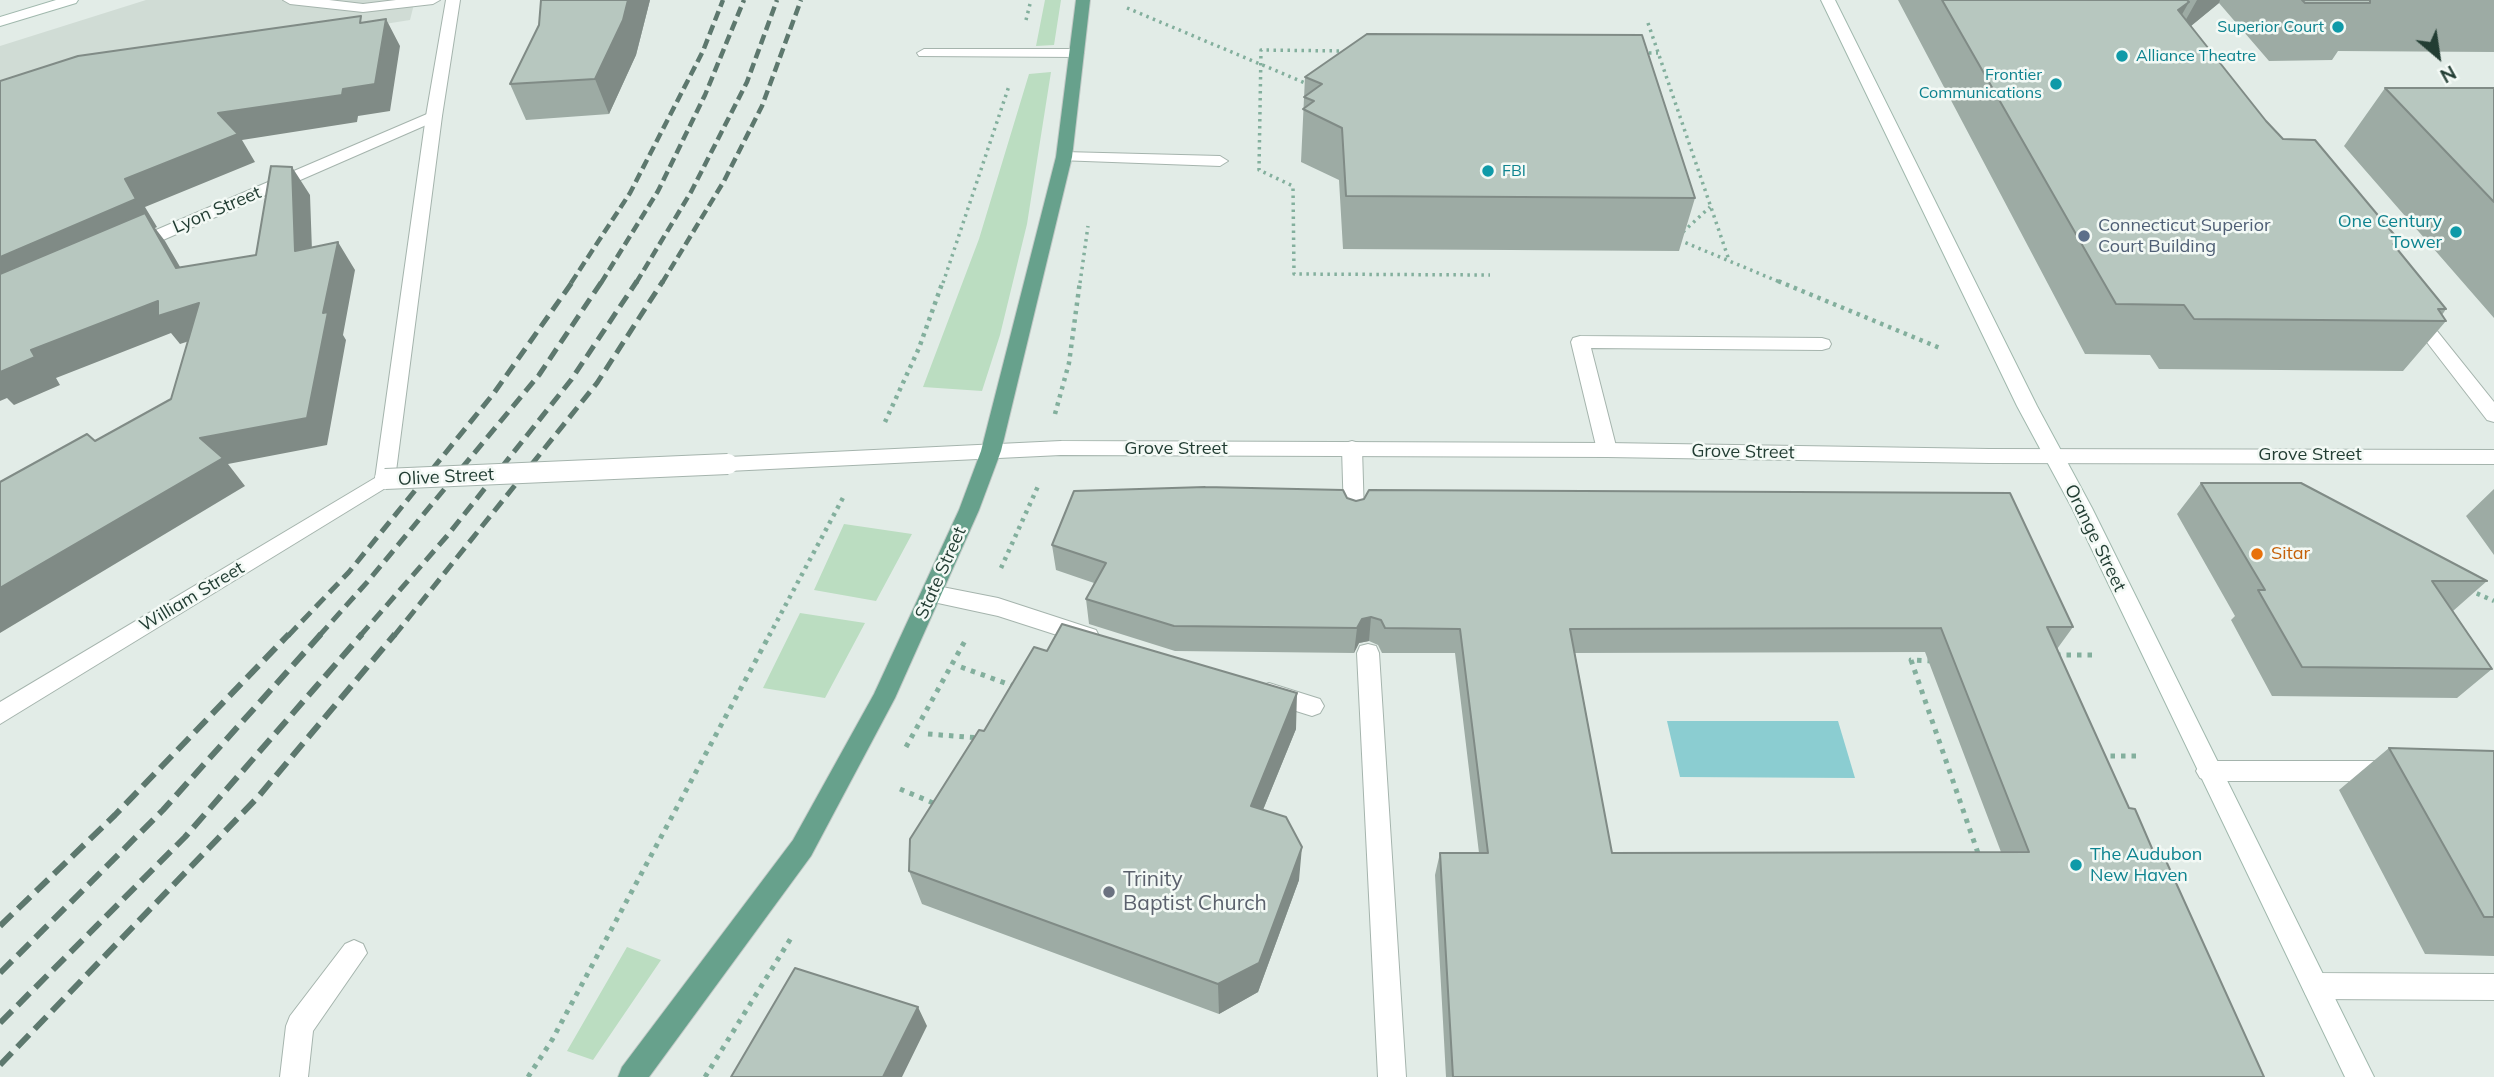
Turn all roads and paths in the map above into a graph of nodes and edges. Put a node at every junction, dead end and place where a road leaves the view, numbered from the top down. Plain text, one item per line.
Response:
1 (71, 0) edge
2 (290, 0) edge
3 (433, 0) edge
4 (453, 0) edge
5 (1031, 0) edge
6 (1083, 0) edge
7 (1828, 0) edge
8 (1127, 8) dead end
9 (0, 22) edge
10 (1648, 23) dead end
11 (1357, 51) edge
12 (924, 53) dead end
13 (1018, 53) junction
14 (1077, 53) junction
15 (1631, 53) edge
16 (1658, 53) junction
17 (1261, 65) junction
18 (1310, 86) dead end
19 (434, 116) junction
20 (1065, 157) junction
21 (1220, 161) dead end
22 (1710, 206) junction
23 (116, 254) edge
24 (1730, 261) junction
25 (1490, 275) dead end
26 (2403, 299) edge
27 (1822, 344) dead end
28 (1940, 348) dead end
29 (2494, 415) edge
30 (1352, 448) junction
31 (1607, 450) junction
32 (991, 451) junction
33 (2053, 455) junction
34 (864, 457) junction
35 (2494, 457) edge
36 (385, 479) junction
37 (1354, 516) edge
38 (2462, 586) edge
39 (932, 594) junction
40 (2494, 601) edge
41 (1102, 640) edge
42 (1368, 653) dead end
43 (2094, 654) dead end
44 (2046, 656) edge
45 (1936, 661) dead end
46 (961, 667) dead end
47 (1247, 685) edge
48 (1023, 689) edge
49 (1312, 706) dead end
50 (0, 714) edge
51 (928, 733) dead end
52 (987, 739) edge
53 (2141, 756) dead end
54 (2088, 757) edge
55 (2208, 771) junction
56 (2413, 771) edge
57 (900, 789) dead end
58 (947, 809) edge
59 (2149, 855) edge
60 (2188, 855) dead end
61 (1979, 857) edge
62 (354, 953) dead end
63 (2315, 986) junction
64 (2494, 987) edge
65 (295, 1077) edge
66 (528, 1077) edge
67 (632, 1077) edge
68 (1392, 1077) edge
69 (2360, 1077) edge

1 - 9 street
2 - 3 street
4 - 19 street, Olive Street
5 - 13 path
6 - 14 main road, State Street
7 - 33 street, Orange Street
8 - 17 path
10 - 16 path
11 - 17 path
12 - 13 street
13 - 14 street
13 - 34 path
14 - 20 main road, State Street
15 - 16 path
16 - 22 path
17 - 18 path
17 - 25 path
19 - 23 street, Lyon Street
19 - 36 street, Olive Street
20 - 21 street
20 - 32 main road, State Street
22 - 24 path
22 - 24 path
24 - 28 path
26 - 29 street
27 - 31 street
30 - 31 street, Grove Street
30 - 32 street, Grove Street
30 - 37 street
31 - 33 street, Grove Street
32 - 34 street, Olive Street
32 - 39 main road, State Street
33 - 35 street, Grove Street
33 - 55 street, Orange Street
34 - 36 street, Olive Street, bridge
34 - 66 path
36 - 50 street, William Street
38 - 40 path
39 - 41 street
39 - 67 main road, State Street
42 - 68 street
43 - 44 path
45 - 61 path
46 - 48 path
47 - 49 street
51 - 52 path
53 - 54 path
55 - 56 street
55 - 63 street, Orange Street
57 - 58 path
59 - 60 path
62 - 65 street
63 - 64 street
63 - 69 street, Orange Street

